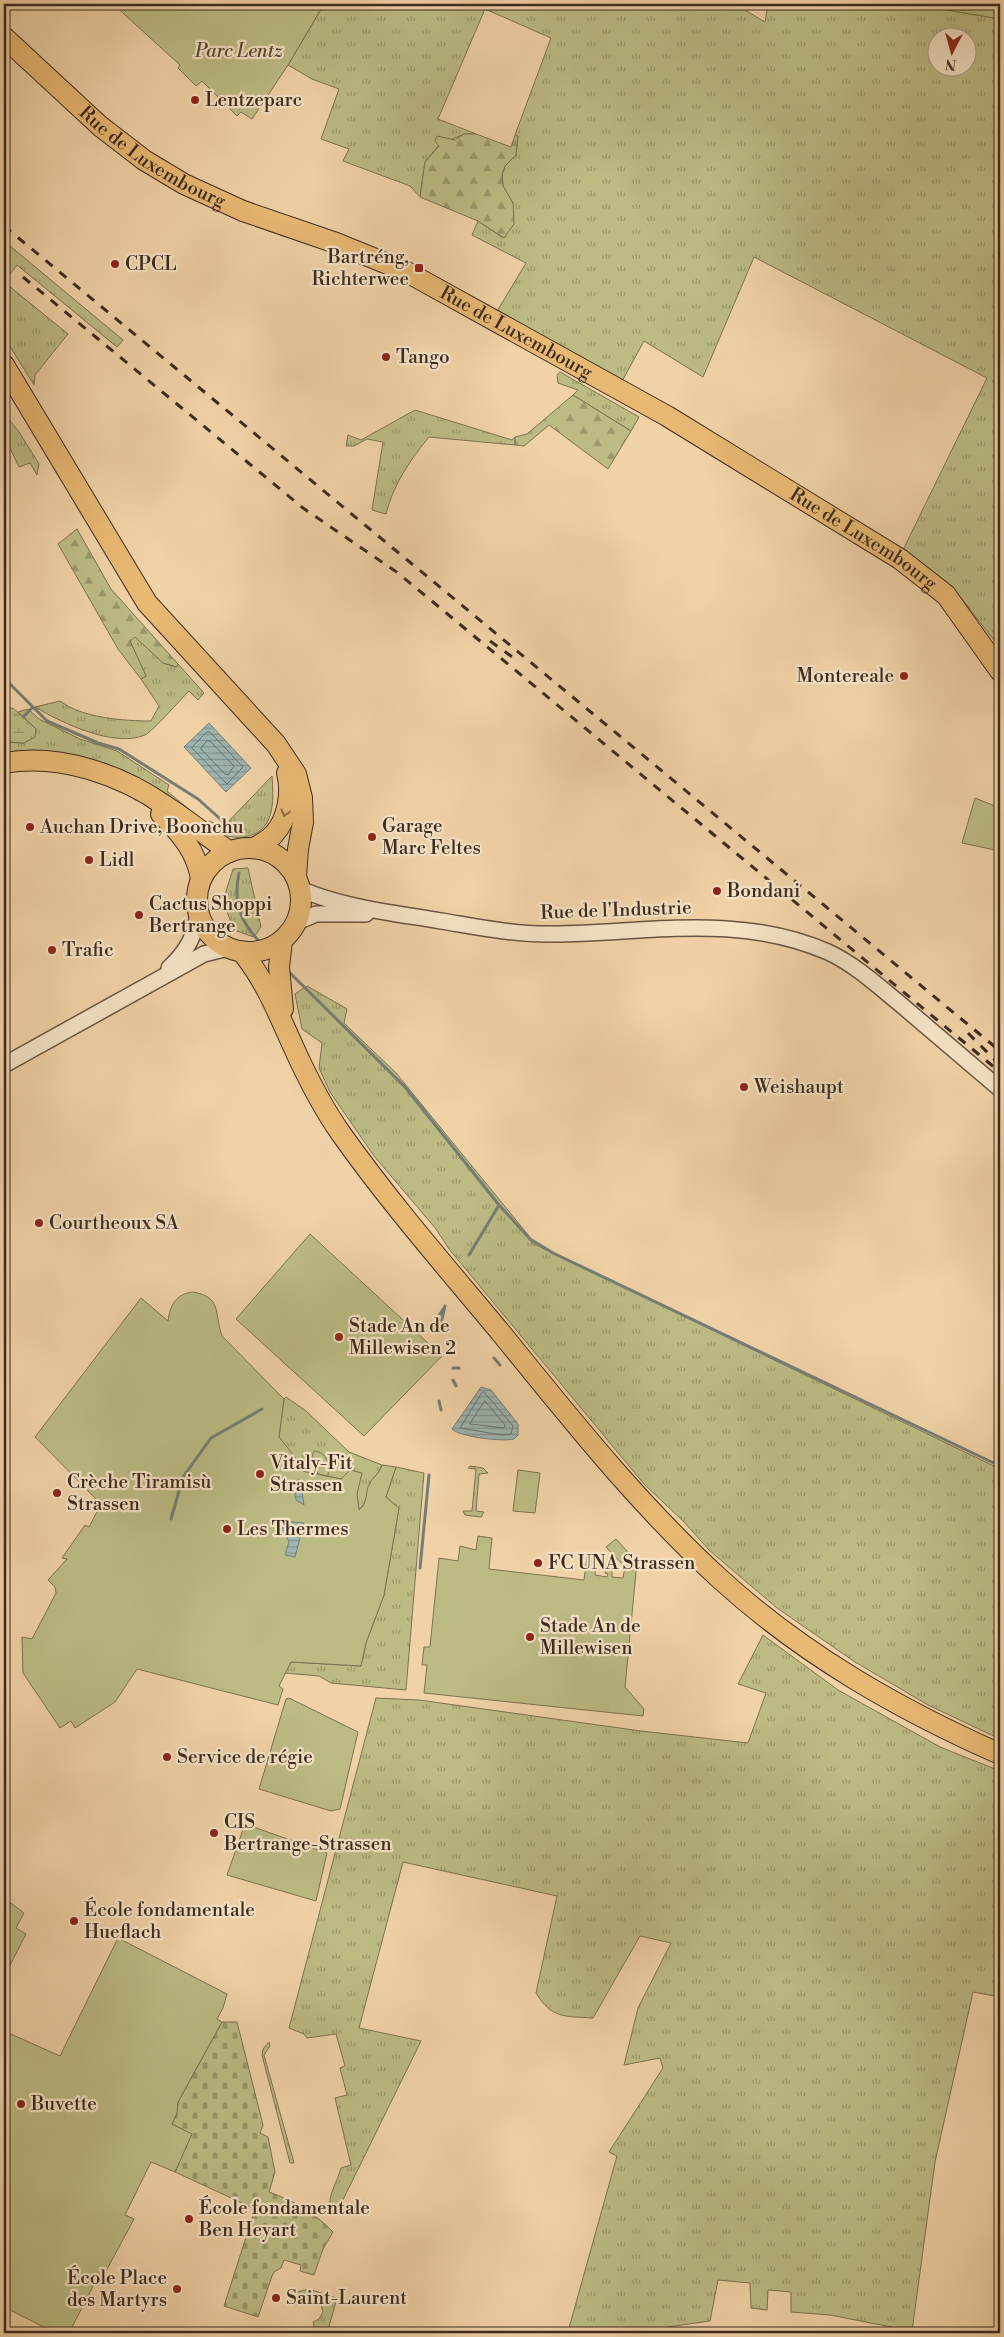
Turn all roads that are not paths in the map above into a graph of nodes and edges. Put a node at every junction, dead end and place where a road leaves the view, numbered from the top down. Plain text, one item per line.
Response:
1 (4, 37) edge
2 (4, 364) edge
3 (1000, 671) edge
4 (283, 754) junction
5 (4, 763) edge
6 (137, 789) junction
7 (254, 848) junction
8 (230, 852) junction
9 (201, 879) junction
10 (298, 883) junction
11 (198, 911) junction
12 (392, 913) junction
13 (297, 922) junction
14 (282, 941) junction
15 (235, 950) junction
16 (159, 978) junction
17 (285, 1026) junction
18 (4, 1065) edge
19 (1000, 1090) edge
20 (1000, 1754) edge

1 - 3 main road, Rue de Luxembourg
2 - 4 main road
4 -> 7 main road
4 - 10 main road
5 - 6 main road
6 - 8 main road
6 - 9 main road
7 - 8 main road
7 - 10 main road
8 - 9 main road
9 - 11 main road
10 - 12 street, Rue de l'Industrie
10 - 13 main road
11 - 15 main road
11 - 16 street
12 - 13 street, Rue de l'Industrie
12 - 19 street, Rue de l'Industrie
13 - 14 main road
14 - 15 main road
14 - 17 main road
15 - 16 street
15 - 17 main road
16 - 18 street
17 - 20 main road

